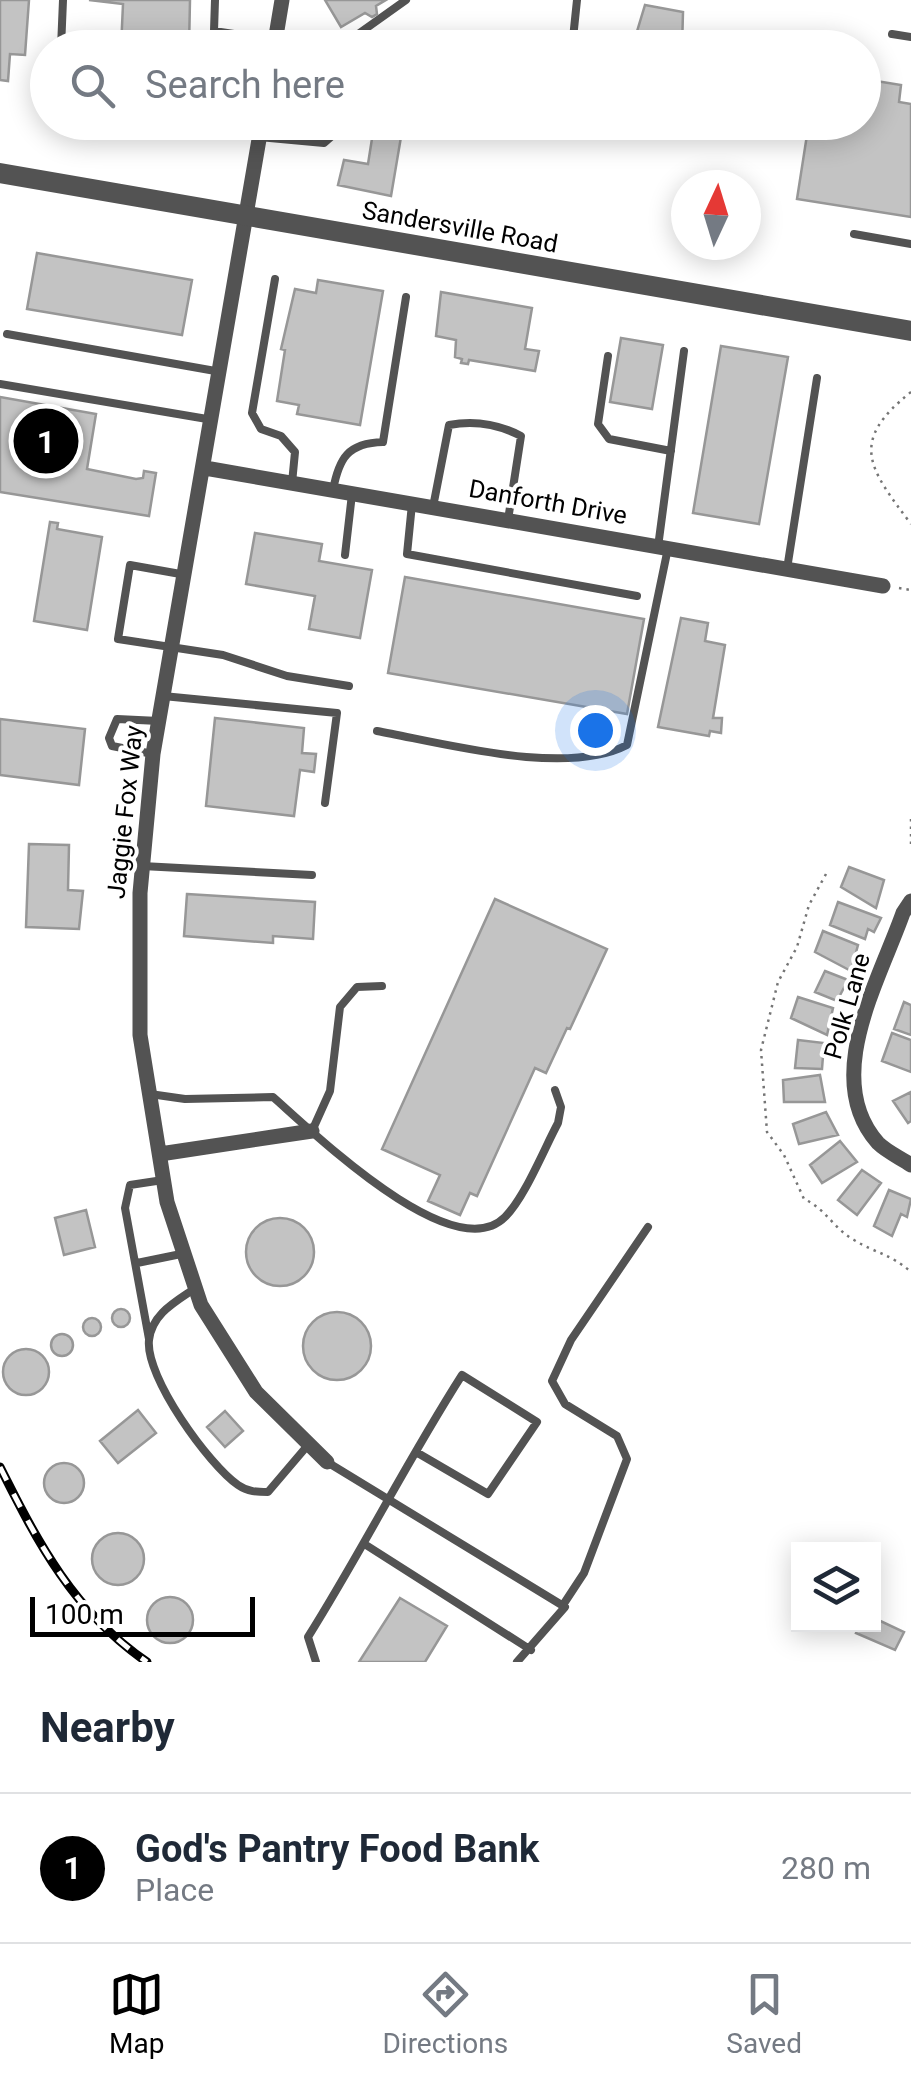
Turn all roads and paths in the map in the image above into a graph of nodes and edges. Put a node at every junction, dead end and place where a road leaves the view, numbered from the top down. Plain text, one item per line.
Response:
1 (63, 0) edge
2 (215, 0) edge
3 (282, 0) edge
4 (406, 0) edge
5 (577, 0) edge
6 (62, 30) edge
7 (214, 30) edge
8 (277, 30) edge
9 (364, 30) edge
10 (574, 30) edge
11 (892, 34) dead end
12 (911, 37) edge
13 (258, 140) edge
14 (0, 173) edge
15 (247, 214) junction
16 (854, 234) dead end
17 (911, 244) edge
18 (274, 279) dead end
19 (406, 296) dead end
20 (911, 331) edge
21 (8, 334) dead end
22 (684, 351) dead end
23 (608, 356) dead end
24 (221, 372) junction
25 (817, 378) dead end
26 (0, 384) edge
27 (911, 392) edge
28 (213, 420) junction
29 (671, 450) junction
30 (205, 468) junction
31 (292, 483) junction
32 (333, 490) junction
33 (352, 494) junction
34 (412, 504) junction
35 (433, 508) junction
36 (508, 520) junction
37 (911, 524) edge
38 (663, 547) junction
39 (344, 555) dead end
40 (787, 569) junction
41 (186, 575) junction
42 (883, 586) dead end
43 (638, 596) dead end
44 (172, 648) junction
45 (348, 686) dead end
46 (164, 696) junction
47 (159, 720) junction
48 (377, 730) dead end
49 (153, 754) junction
50 (325, 803) dead end
51 (911, 819) edge
52 (911, 848) edge
53 (142, 866) junction
54 (826, 874) dead end
55 (312, 875) dead end
56 (911, 901) edge
57 (382, 986) dead end
58 (555, 1090) dead end
59 (148, 1094) junction
60 (312, 1131) junction
61 (160, 1154) junction
62 (911, 1165) edge
63 (164, 1180) junction
64 (648, 1227) dead end
65 (181, 1254) junction
66 (137, 1262) junction
67 (911, 1272) edge
68 (194, 1289) junction
69 (149, 1339) junction
70 (308, 1445) junction
71 (416, 1452) junction
72 (327, 1462) joint
73 (390, 1500) junction
74 (366, 1545) junction
75 (562, 1605) junction
76 (530, 1650) junction
77 (316, 1662) edge
78 (517, 1662) edge

1 - 6 lane
2 - 7 lane
3 - 8 street
4 - 9 lane
5 - 10 lane
11 - 12 lane
13 - 15 street, Jaggie Fox Way
14 - 15 street, Sandersville Road
15 - 20 street, Sandersville Road
15 - 24 street, Jaggie Fox Way
16 - 17 lane
18 - 31 lane
19 - 32 lane
21 - 24 lane
22 - 29 lane
23 - 29 lane
24 - 28 street, Jaggie Fox Way
25 - 40 lane
26 - 28 lane
27 - 37 path
28 - 30 street, Jaggie Fox Way
29 - 38 lane
30 - 31 street, Danforth Drive
30 - 41 street, Jaggie Fox Way
31 - 32 street, Danforth Drive
32 - 33 street, Danforth Drive
33 - 34 street, Danforth Drive
33 - 39 lane
34 - 35 street, Danforth Drive
34 - 43 lane
35 - 36 street, Danforth Drive
35 - 36 lane
36 - 38 street, Danforth Drive
38 - 40 street, Danforth Drive
38 - 48 lane
40 - 42 street, Danforth Drive
41 - 44 street, Jaggie Fox Way
41 - 44 lane
44 - 45 lane
44 - 46 street, Jaggie Fox Way
46 - 47 street, Jaggie Fox Way
46 - 50 lane
47 - 49 street, Jaggie Fox Way
47 - 49 lane
49 - 53 street, Jaggie Fox Way
51 - 52 path
53 - 55 lane
53 - 59 street, Jaggie Fox Way
54 - 67 path
56 - 62 street, Polk Lane
57 - 60 lane
58 - 60 lane
59 - 60 lane
59 - 61 street, Jaggie Fox Way
60 - 61 street
61 - 63 street, Jaggie Fox Way
63 - 65 street, Jaggie Fox Way
63 - 66 lane
64 - 75 lane
65 - 66 lane
65 - 68 street, Jaggie Fox Way
66 - 69 lane
68 - 69 lane
68 - 70 street, Jaggie Fox Way
69 - 70 lane
70 - 72 street, Jaggie Fox Way
71 - 71 lane
71 - 73 lane
72 - 73 lane
73 - 74 lane
73 - 75 lane
74 - 76 lane
74 - 77 lane
75 - 76 lane
76 - 78 lane

